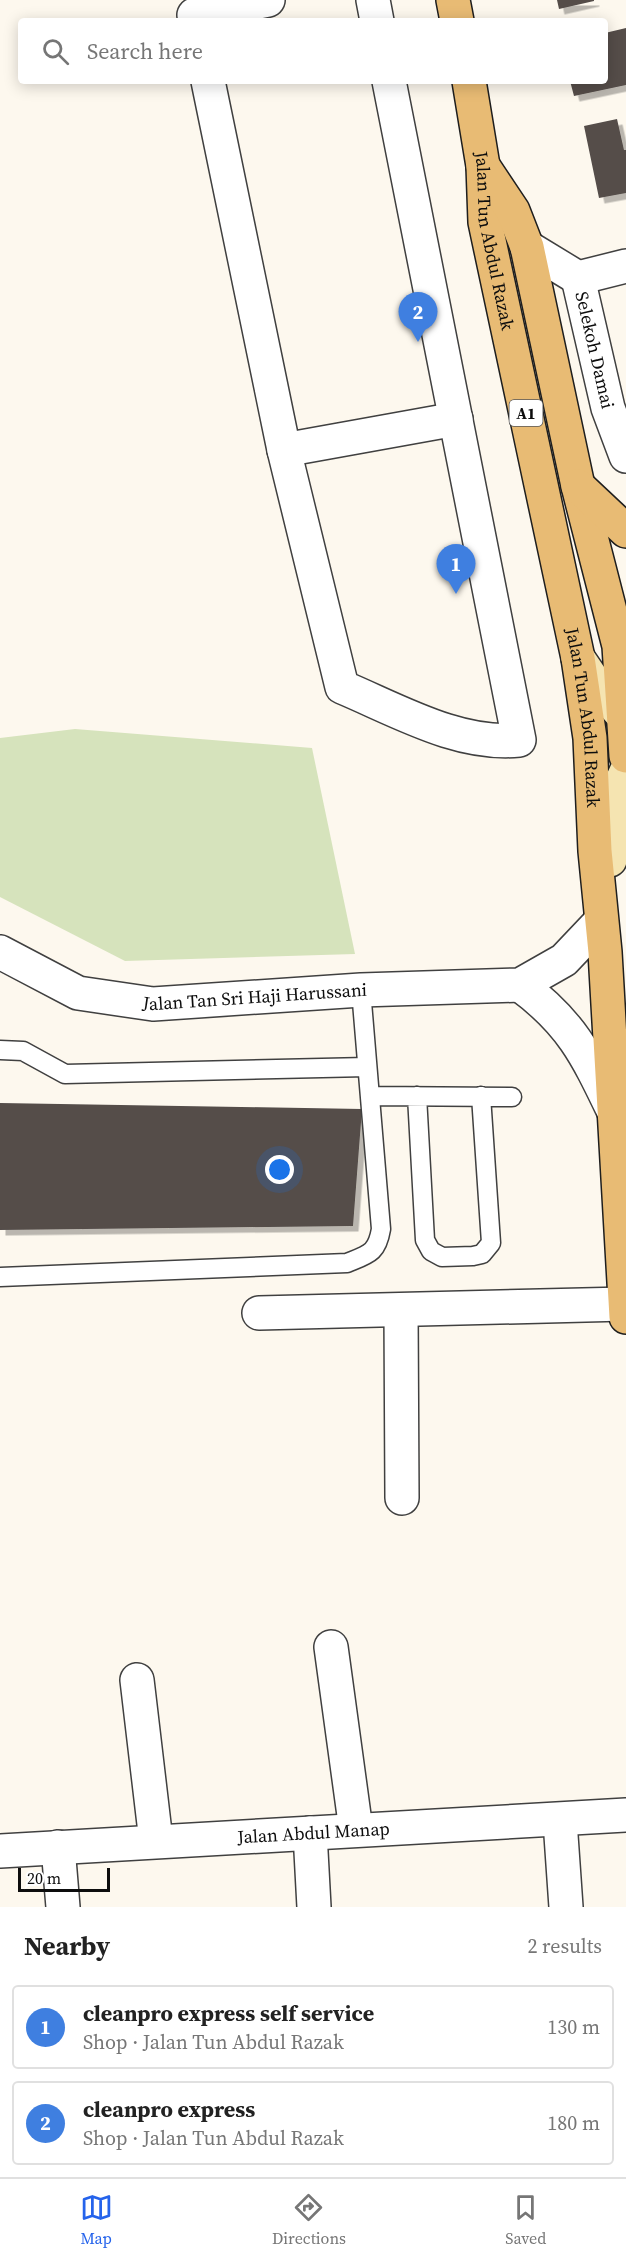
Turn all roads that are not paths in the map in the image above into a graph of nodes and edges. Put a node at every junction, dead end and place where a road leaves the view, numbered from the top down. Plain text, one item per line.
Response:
1 (268, 0) edge
2 (373, 0) edge
3 (453, 0) edge
4 (194, 12) edge
5 (376, 18) edge
6 (456, 18) edge
7 (209, 84) edge
8 (390, 84) edge
9 (469, 84) edge
10 (483, 166) junction
11 (527, 247) junction
12 (626, 266) edge
13 (578, 278) junction
14 (456, 419) junction
15 (284, 450) junction
16 (626, 456) edge
17 (578, 486) junction
18 (626, 531) edge
19 (578, 658) junction
20 (624, 718) edge
21 (626, 756) edge
22 (626, 772) edge
23 (601, 921) junction
24 (0, 952) edge
25 (520, 985) junction
26 (361, 990) junction
27 (0, 1050) edge
28 (368, 1067) junction
29 (370, 1096) junction
30 (417, 1096) junction
31 (481, 1096) junction
32 (512, 1097) dead end
33 (615, 1112) junction
34 (624, 1262) edge
35 (0, 1277) edge
36 (625, 1304) edge
37 (401, 1310) junction
38 (259, 1313) dead end
39 (626, 1317) edge
40 (402, 1498) dead end
41 (331, 1647) dead end
42 (137, 1680) dead end
43 (626, 1815) edge
44 (560, 1821) junction
45 (356, 1830) junction
46 (310, 1833) junction
47 (156, 1841) junction
48 (58, 1847) junction
49 (0, 1851) edge
50 (63, 1907) edge
51 (314, 1907) edge
52 (566, 1907) edge

1 - 4 street
2 - 5 street
3 - 6 main road
7 - 15 street
8 - 14 street
9 - 10 main road
10 - 11 main road, Jalan Tun Abdul Razak / A1
10 - 19 main road, Jalan Tun Abdul Razak / A1
11 - 13 street
11 - 17 main road, Jalan Tun Abdul Razak / A1
12 - 13 street
13 - 16 street, Selekoh Damai
14 - 15 street
14 - 15 street
17 - 18 main road
17 - 20 main road, Jalan Tun Abdul Razak / A1
19 - 20 main road
19 - 23 main road, Jalan Tun Abdul Razak / A1
20 - 21 main road, Jalan Tun Abdul Razak / A1
22 - 23 main road, Jalan Tun Abdul Razak
23 - 25 street, Jalan Tan Sri Haji Harussani
23 - 33 main road, Jalan Tun Abdul Razak / A1
24 - 26 street, Jalan Tan Sri Haji Harussani
25 - 26 street, Jalan Tan Sri Haji Harussani
25 - 33 street
26 - 28 lane
27 - 28 lane
28 - 29 lane
29 - 30 lane
29 - 35 lane
30 - 31 lane
30 - 31 lane
31 - 32 lane
33 - 34 main road, Jalan Tun Abdul Razak / A1
34 - 36 main road, Jalan Tun Abdul Razak / A1
36 - 37 street
36 - 39 main road, Jalan Tun Abdul Razak / A1
37 - 38 street
37 - 40 street
41 - 45 street
42 - 47 street
43 - 44 street, Jalan Abdul Manap
44 - 45 street, Jalan Abdul Manap
44 - 52 street
45 - 46 street, Jalan Abdul Manap
46 - 47 street, Jalan Abdul Manap
46 - 51 street
47 - 48 street, Jalan Abdul Manap
48 - 49 street, Jalan Abdul Manap
48 - 50 street

